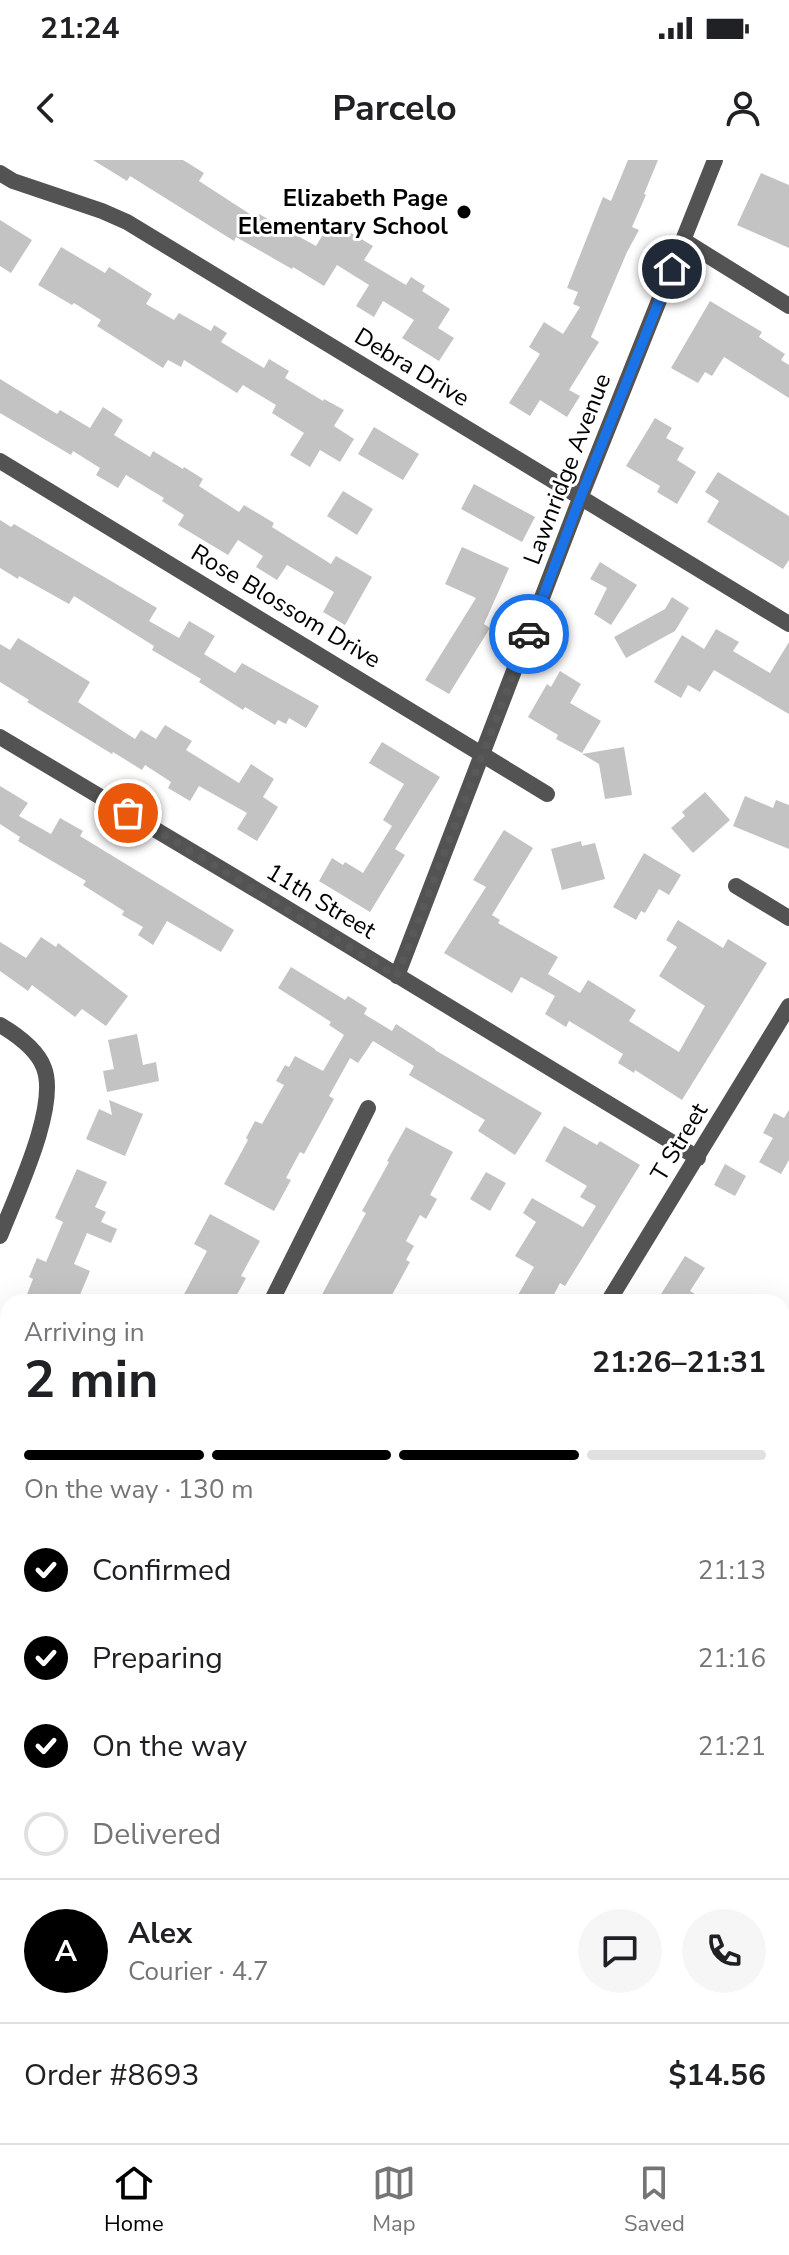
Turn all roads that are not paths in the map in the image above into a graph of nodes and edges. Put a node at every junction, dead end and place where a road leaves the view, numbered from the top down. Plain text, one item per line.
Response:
1 (715, 160) edge
2 (0, 173) edge
3 (683, 240) junction
4 (789, 306) edge
5 (0, 461) edge
6 (581, 496) junction
7 (789, 624) edge
8 (0, 737) edge
9 (483, 754) junction
10 (547, 794) dead end
11 (736, 886) dead end
12 (789, 918) edge
13 (397, 976) junction
14 (789, 1006) edge
15 (0, 1025) edge
16 (368, 1108) dead end
17 (698, 1158) junction
18 (0, 1236) edge
19 (275, 1294) edge
20 (613, 1294) edge

1 - 3 street, Lawnridge Avenue
2 - 6 street, Debra Drive
3 - 4 street
3 - 6 street, Lawnridge Avenue
5 - 9 street, Rose Blossom Drive
6 - 7 street, Debra Drive
6 - 9 street, Lawnridge Avenue
8 - 13 street, 11th Street
9 - 10 street, Rose Blossom Drive
9 - 13 street, Lawnridge Avenue
11 - 12 street
13 - 17 street, 11th Street
14 - 17 street, T Street
15 - 18 street
16 - 19 street
17 - 20 street, T Street

